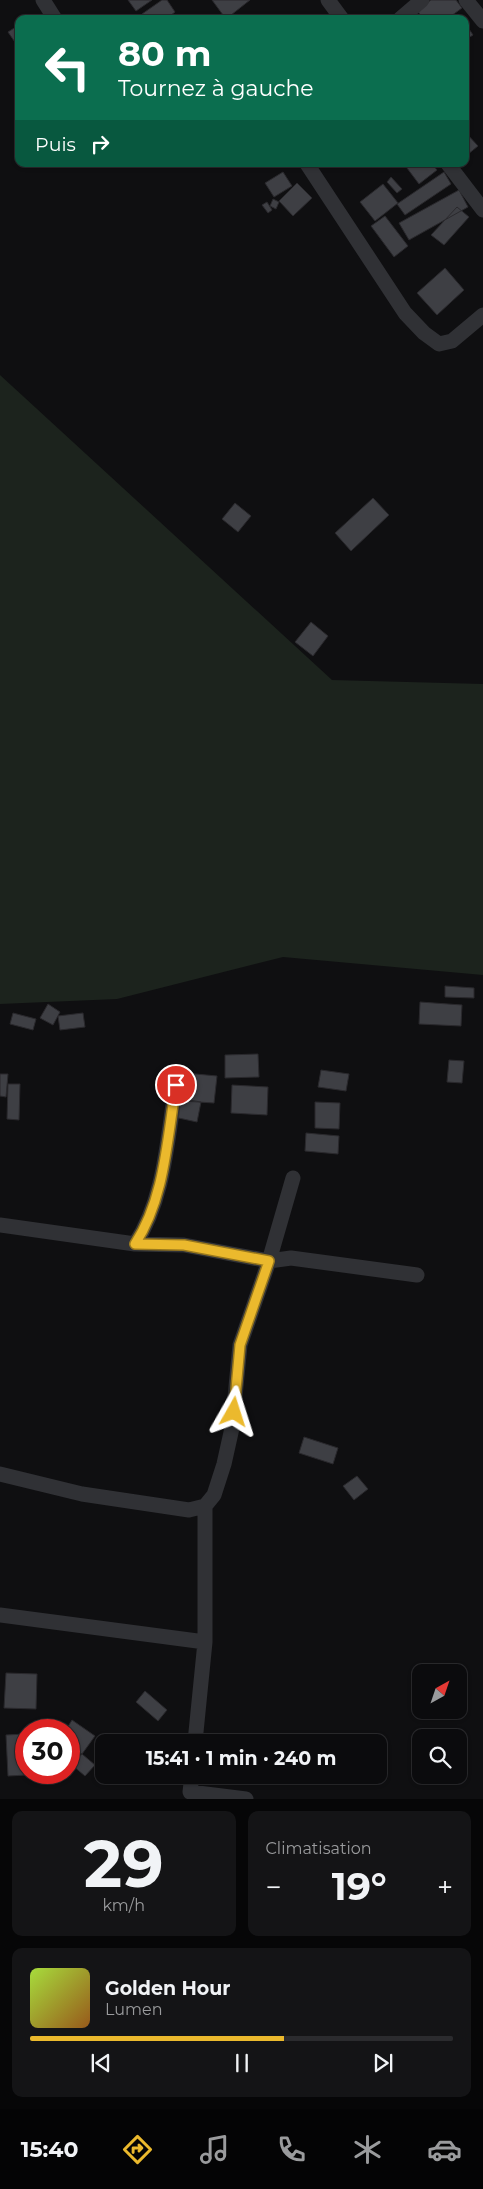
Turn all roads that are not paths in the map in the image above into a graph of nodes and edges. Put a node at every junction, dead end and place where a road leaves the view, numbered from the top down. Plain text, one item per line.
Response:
1 (43, 0) edge
2 (328, 0) edge
3 (422, 0) edge
4 (466, 0) edge
5 (52, 15) edge
6 (339, 15) edge
7 (405, 15) edge
8 (483, 21) edge
9 (309, 167) edge
10 (450, 167) edge
11 (483, 210) edge
12 (483, 315) edge
13 (176, 1085) dead end
14 (293, 1178) dead end
15 (0, 1225) edge
16 (135, 1244) junction
17 (269, 1261) junction
18 (417, 1275) dead end
19 (0, 1474) edge
20 (205, 1506) junction
21 (0, 1614) edge
22 (206, 1642) junction
23 (196, 1734) edge
24 (191, 1784) edge
25 (246, 1799) edge

1 - 5 street
2 - 6 street
3 - 7 street
4 - 8 street
9 - 12 street
10 - 11 street
13 - 16 street
14 - 17 street
15 - 16 street
16 - 17 street
17 - 18 street
17 - 20 street
19 - 20 street
20 - 22 street
21 - 22 street
22 - 23 street
24 - 25 street

